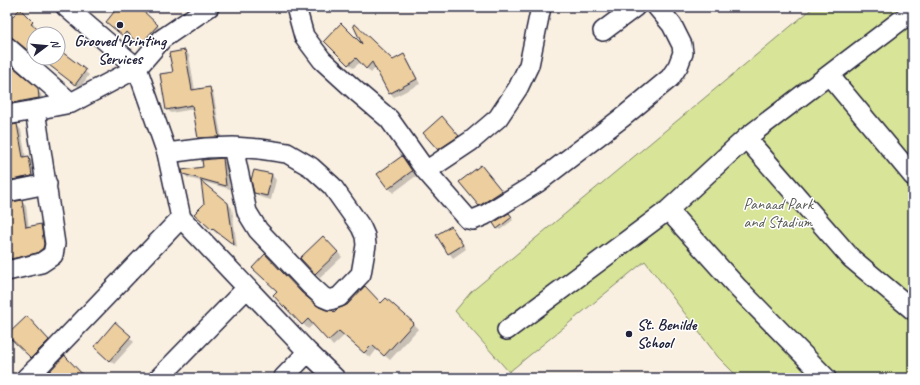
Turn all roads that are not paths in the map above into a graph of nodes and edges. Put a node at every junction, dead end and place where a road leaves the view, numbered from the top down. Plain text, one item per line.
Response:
1 (66, 7) edge
2 (209, 7) edge
3 (296, 7) edge
4 (541, 7) edge
5 (635, 7) edge
6 (657, 7) edge
7 (913, 11) edge
8 (604, 31) dead end
9 (7, 47) edge
10 (137, 68) junction
11 (829, 75) junction
12 (71, 103) junction
13 (35, 110) junction
14 (7, 115) edge
15 (746, 138) junction
16 (233, 147) junction
17 (167, 153) junction
18 (426, 171) junction
19 (913, 176) edge
20 (46, 184) junction
21 (7, 192) edge
22 (668, 210) junction
23 (181, 218) junction
24 (7, 271) edge
25 (247, 288) junction
26 (913, 310) edge
27 (507, 330) dead end
28 (308, 352) junction
29 (26, 378) edge
30 (159, 378) edge
31 (283, 378) edge
32 (335, 378) edge
33 (826, 378) edge

1 - 10 street
2 - 10 street
3 - 18 street
4 - 18 street
5 - 8 street
6 - 18 street
7 - 11 street
9 - 12 street
10 - 12 street
10 - 17 street
11 - 15 street
11 - 19 street
12 - 13 street
13 - 14 street
13 - 20 street
15 - 22 street
15 - 26 street
16 - 16 street
16 - 17 street
17 - 23 street
20 - 21 street
20 - 24 street
22 - 27 street
22 - 33 street
23 - 25 street
23 - 29 street
25 - 28 street
25 - 30 street
28 - 31 street
28 - 32 street

